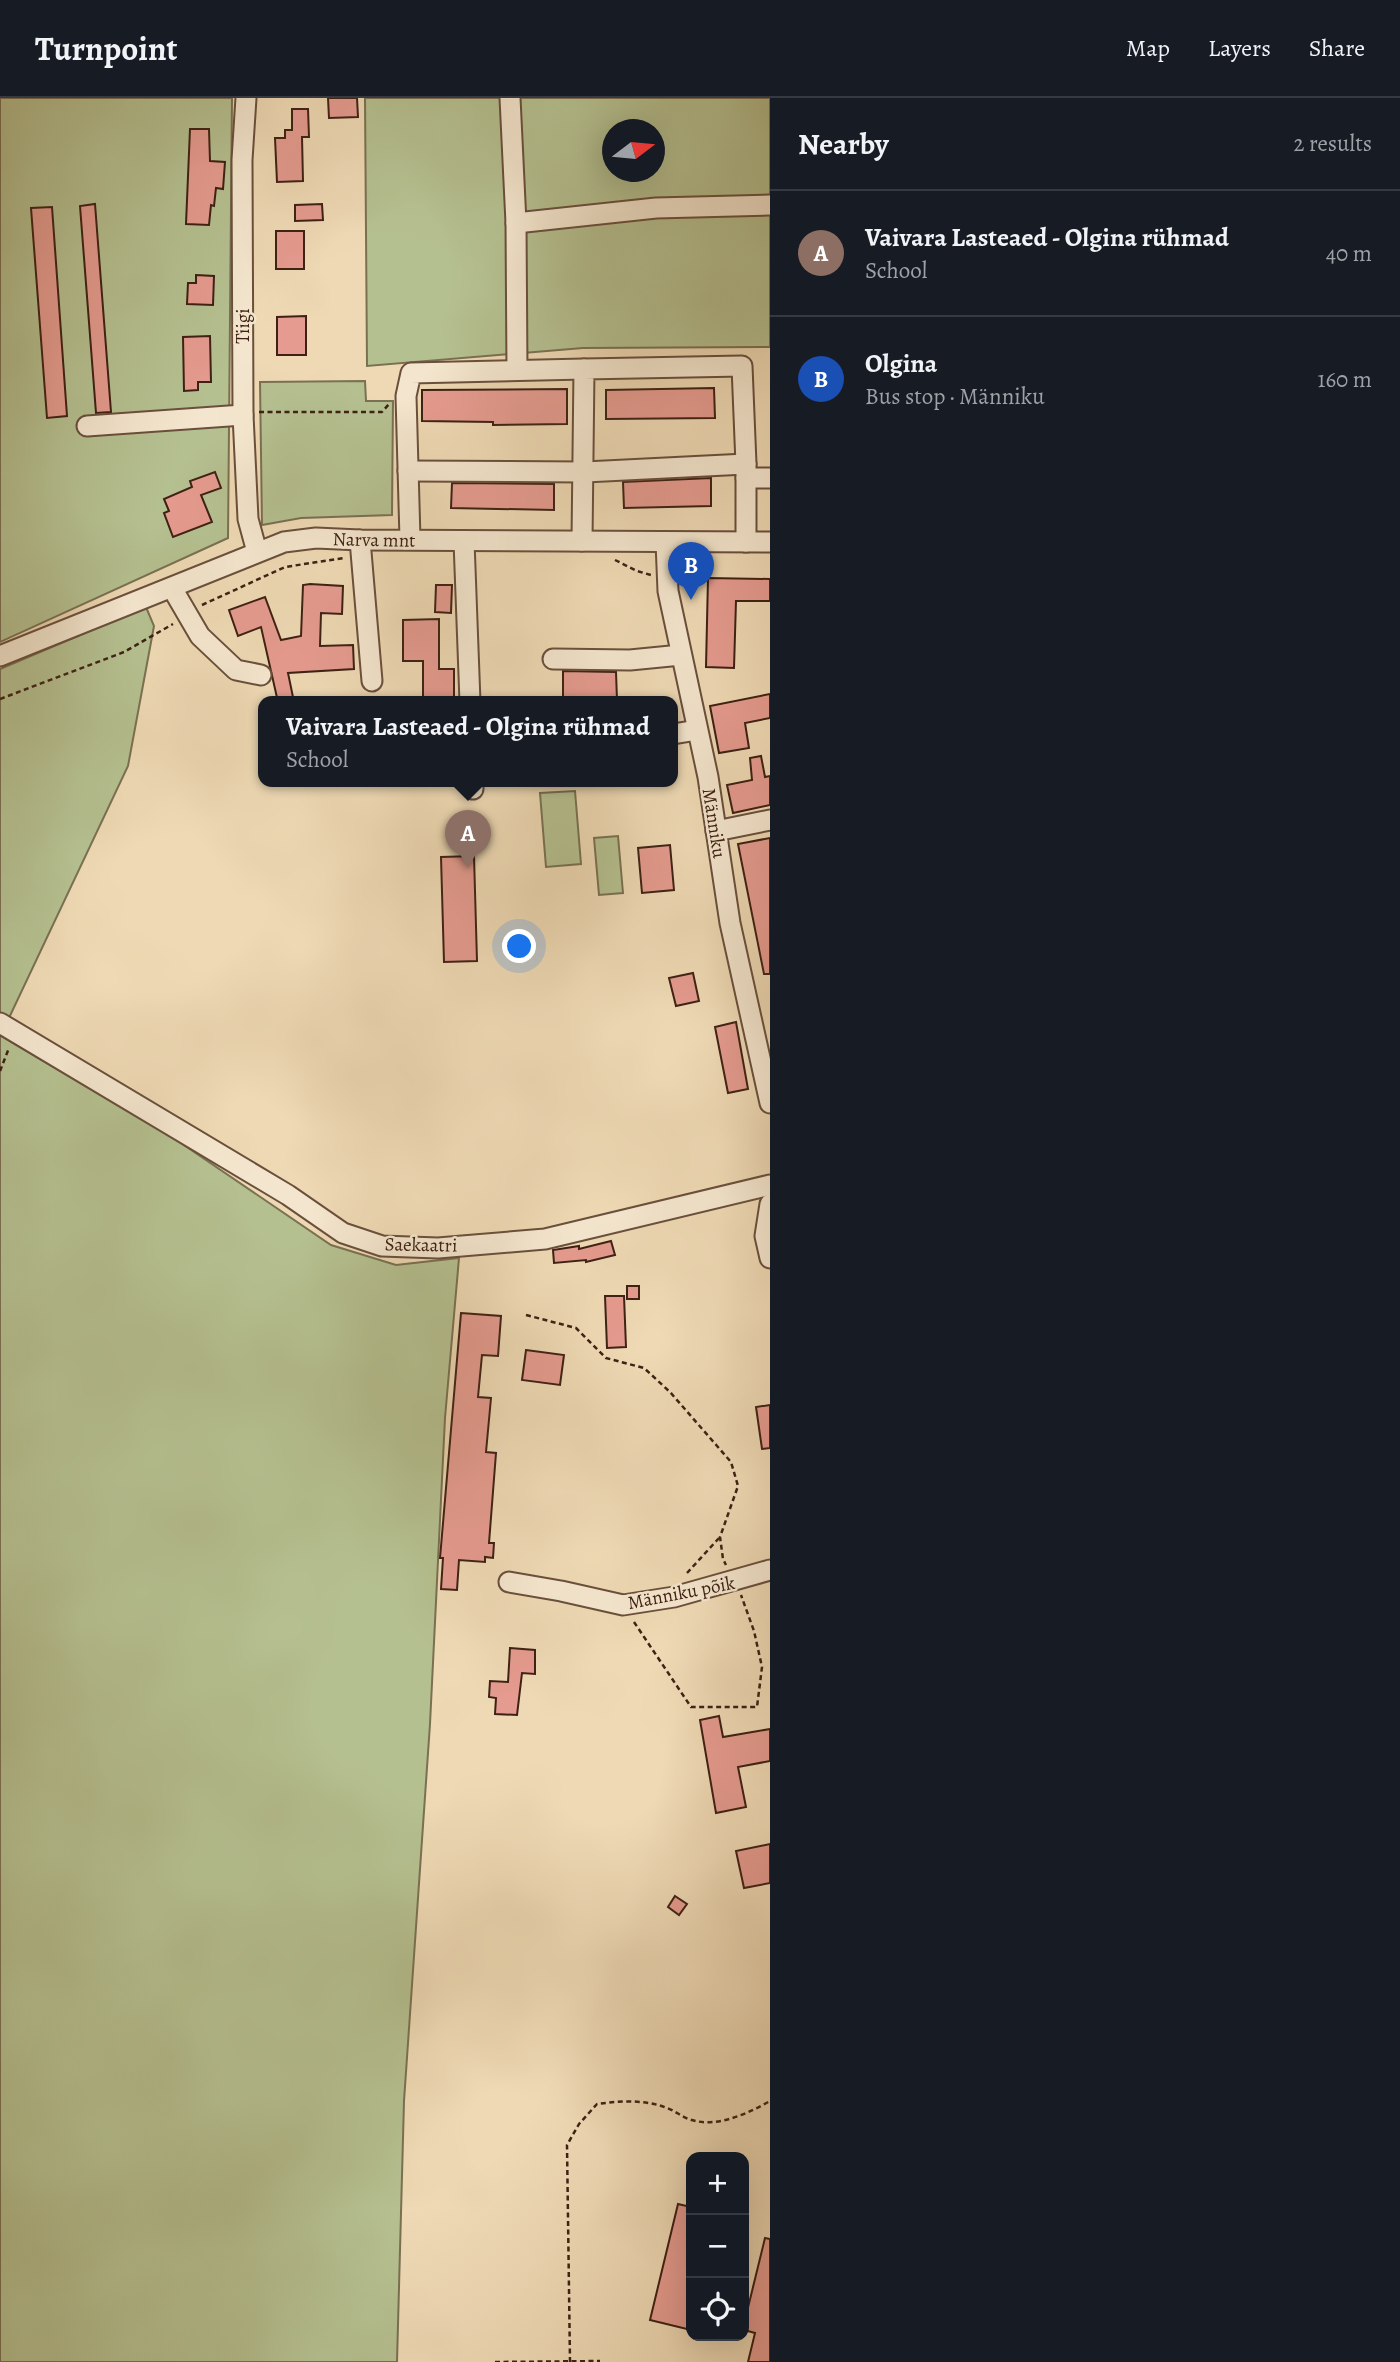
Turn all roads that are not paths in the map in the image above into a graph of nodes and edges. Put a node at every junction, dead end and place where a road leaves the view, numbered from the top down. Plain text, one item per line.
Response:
1 (246, 98) edge
2 (510, 98) edge
3 (770, 205) edge
4 (516, 223) junction
5 (584, 369) junction
6 (517, 370) junction
7 (243, 414) junction
8 (87, 426) dead end
9 (408, 471) junction
10 (746, 471) junction
11 (585, 472) junction
12 (770, 478) edge
13 (410, 539) junction
14 (360, 540) junction
15 (464, 541) junction
16 (582, 541) junction
17 (666, 542) junction
18 (746, 542) junction
19 (770, 542) edge
20 (257, 552) junction
21 (172, 588) junction
22 (681, 655) junction
23 (0, 656) edge
24 (553, 659) dead end
25 (261, 675) dead end
26 (372, 681) dead end
27 (470, 696) edge
28 (697, 730) junction
29 (678, 733) edge
30 (770, 820) edge
31 (716, 831) junction
32 (8, 1027) edge
33 (770, 1102) edge
34 (770, 1185) edge
35 (770, 1204) edge
36 (770, 1258) edge
37 (770, 1570) edge
38 (509, 1582) dead end

1 - 7 street, Tiigi
2 - 4 street
3 - 4 street
4 - 6 street
5 - 6 street
5 - 10 street
5 - 11 street
6 - 9 street
7 - 8 street
7 - 20 street, Tiigi
9 - 11 street
9 - 13 street
10 - 11 street
10 - 12 street
10 - 18 street
11 - 16 street
13 - 14 street, Narva mnt
13 - 15 street, Narva mnt
14 - 20 street, Narva mnt
14 - 26 street
15 - 16 street, Narva mnt
15 - 27 street
16 - 17 street, Narva mnt
17 - 18 street, Narva mnt
17 - 22 street, Männiku
18 - 19 street, Narva mnt
20 - 21 street, Narva mnt
21 - 23 street, Narva mnt
21 - 25 street
22 - 24 street
22 - 28 street, Männiku
28 - 29 street
28 - 31 street, Männiku
30 - 31 street
31 - 33 street, Männiku
32 - 34 street, Saekaatri
35 - 36 street
37 - 38 street, Männiku põik

